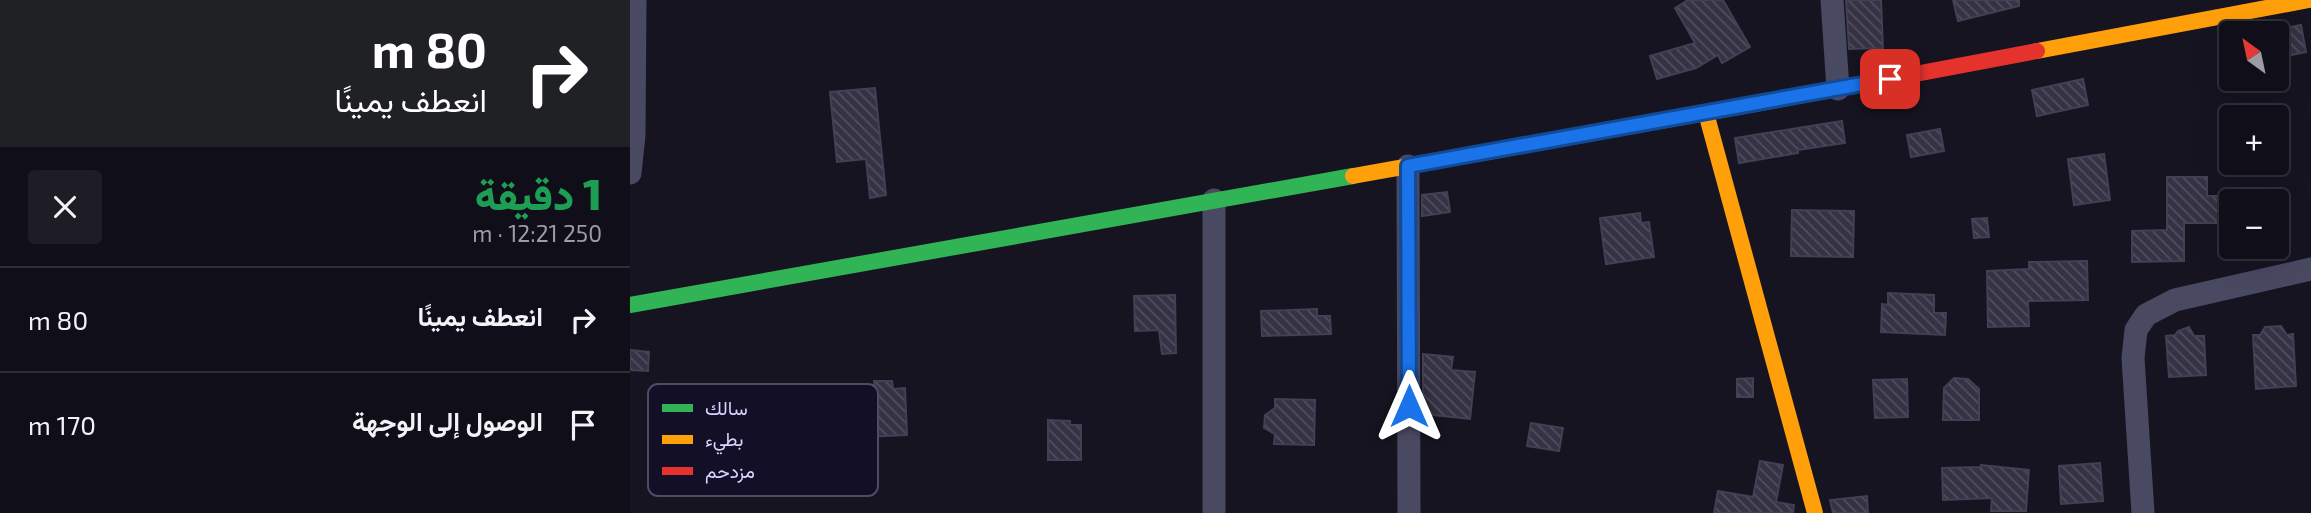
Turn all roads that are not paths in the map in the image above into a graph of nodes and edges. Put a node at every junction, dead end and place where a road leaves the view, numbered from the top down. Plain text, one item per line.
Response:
1 (635, 0) edge
2 (1832, 0) edge
3 (2309, 0) edge
4 (1838, 89) junction
5 (1706, 113) junction
6 (1408, 166) junction
7 (630, 173) edge
8 (1214, 200) junction
9 (2311, 269) edge
10 (630, 305) edge
11 (1214, 513) edge
12 (1409, 513) edge
13 (1815, 513) edge
14 (2143, 513) edge

1 - 7 street
2 - 4 street
3 - 4 main road
4 - 5 main road
5 - 6 main road
5 - 13 main road
6 - 8 main road
6 - 12 street
8 - 10 main road
8 - 11 street
9 - 14 street

